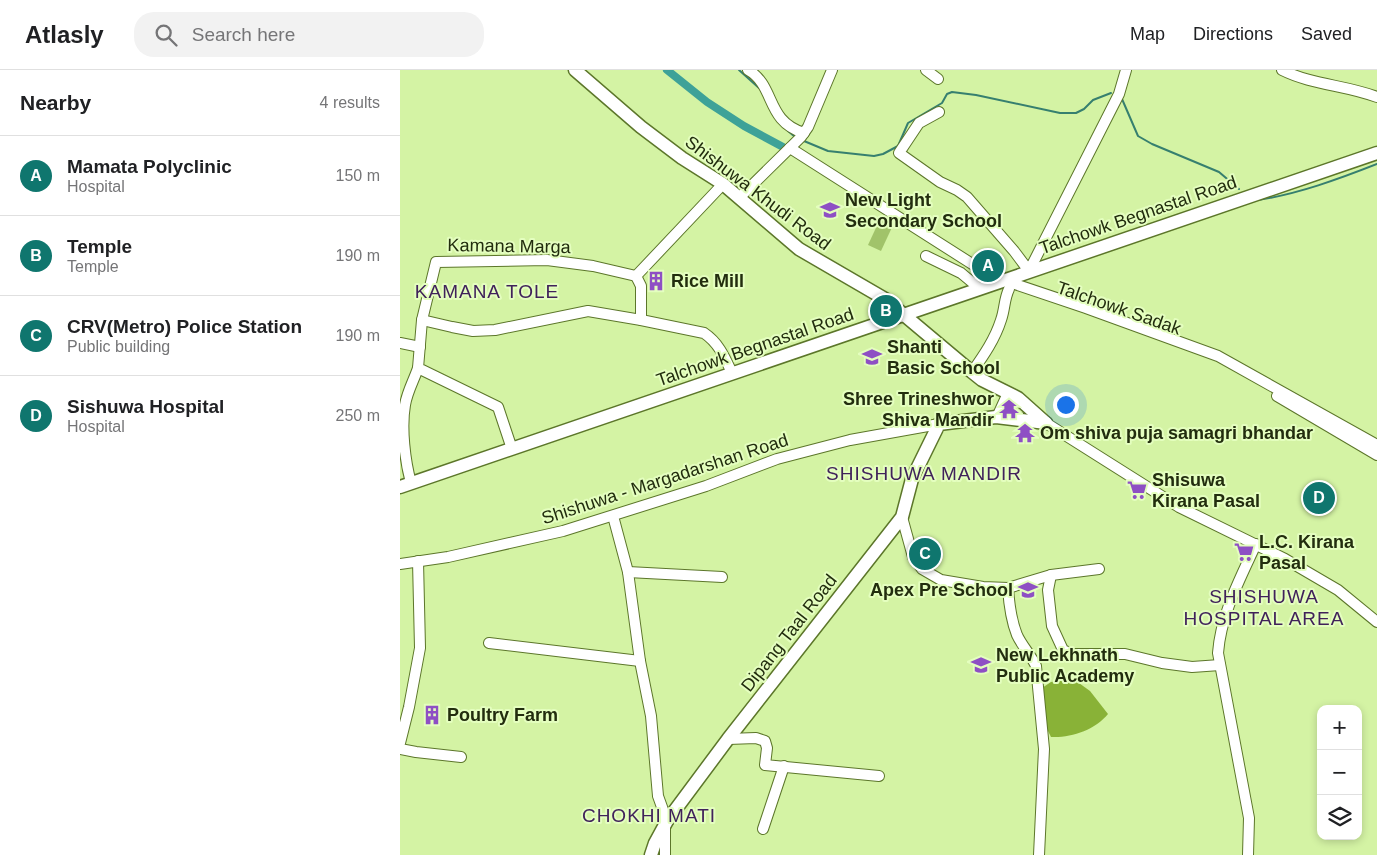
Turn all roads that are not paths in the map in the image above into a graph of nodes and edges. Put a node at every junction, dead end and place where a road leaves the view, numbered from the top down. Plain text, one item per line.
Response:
1 (575, 70) edge
2 (748, 70) edge
3 (832, 70) edge
4 (926, 70) edge
5 (1126, 70) edge
6 (1282, 70) edge
7 (938, 79) dead end
8 (1377, 97) edge
9 (939, 112) dead end
10 (804, 133) junction
11 (790, 148) junction
12 (1377, 153) edge
13 (723, 184) junction
14 (739, 198) junction
15 (926, 256) dead end
16 (1029, 271) junction
17 (636, 276) junction
18 (1001, 284) junction
19 (979, 288) junction
20 (903, 314) junction
21 (422, 320) junction
22 (641, 320) junction
23 (400, 343) edge
24 (420, 347) junction
25 (418, 368) junction
26 (972, 372) junction
27 (732, 373) junction
28 (1008, 393) junction
29 (997, 417) junction
30 (1046, 423) junction
31 (939, 424) junction
32 (1377, 445) edge
33 (512, 449) junction
34 (1377, 455) edge
35 (405, 485) edge
36 (613, 516) junction
37 (902, 517) junction
38 (1256, 544) junction
39 (418, 561) junction
40 (400, 564) edge
41 (1099, 569) dead end
42 (628, 572) junction
43 (1051, 576) junction
44 (722, 577) dead end
45 (1008, 588) junction
46 (1377, 622) edge
47 (489, 643) dead end
48 (640, 661) junction
49 (1220, 665) junction
50 (728, 739) junction
51 (400, 743) edge
52 (400, 749) edge
53 (461, 756) dead end
54 (784, 766) junction
55 (880, 776) dead end
56 (666, 824) junction
57 (763, 829) dead end
58 (650, 855) edge
59 (665, 855) edge
60 (1039, 855) edge
61 (1248, 855) edge

1 - 13 main road, Shishuwa Khudi Road
2 - 10 street
3 - 10 street
4 - 7 street
5 - 16 street
6 - 8 street
9 - 16 street
10 - 11 street
11 - 14 street
11 - 18 street
12 - 16 main road, Talchowk Begnastal Road
13 - 14 main road, Shishuwa Khudi Road
13 - 17 street
14 - 20 main road, Shishuwa Khudi Road
15 - 19 street
16 - 18 main road, Talchowk Begnastal Road
17 - 21 street, Kamana Marga
17 - 22 street
18 - 19 main road, Talchowk Begnastal Road
18 - 26 street
18 - 32 street
18 - 34 street, Talchowk Sadak
19 - 20 main road, Talchowk Begnastal Road
20 - 26 main road, Shishuwa Khudi Road
20 - 27 main road, Talchowk Begnastal Road
21 - 22 street
21 - 24 street, Kamana Marga
22 - 27 street
23 - 24 street
24 - 25 street, Kamana Marga
25 - 33 street
25 - 35 street, Kamana Marga
26 - 28 main road, Shishuwa Khudi Road
27 - 33 main road, Talchowk Begnastal Road
28 - 29 street
28 - 30 main road, Shishuwa Khudi Road
29 - 30 main road
29 - 31 main road
30 - 38 street
31 - 36 street, Shishuwa - Margadarshan Road
31 - 37 main road, Dipang Taal Road
33 - 35 main road, Talchowk Begnastal Road
36 - 39 street, Shishuwa - Margadarshan Road
36 - 42 street
37 - 45 street
37 - 50 main road, Dipang Taal Road
38 - 46 street
38 - 49 street
39 - 40 street, Shishuwa - Margadarshan Road
39 - 51 street
41 - 43 street
42 - 44 street
42 - 48 street
43 - 45 street
43 - 49 street
45 - 60 street
47 - 48 street
48 - 56 street
49 - 61 street
50 - 54 street
50 - 56 main road, Dipang Taal Road
52 - 53 street
54 - 55 street
54 - 57 street
56 - 58 main road, Dipang Taal Road
56 - 59 street

